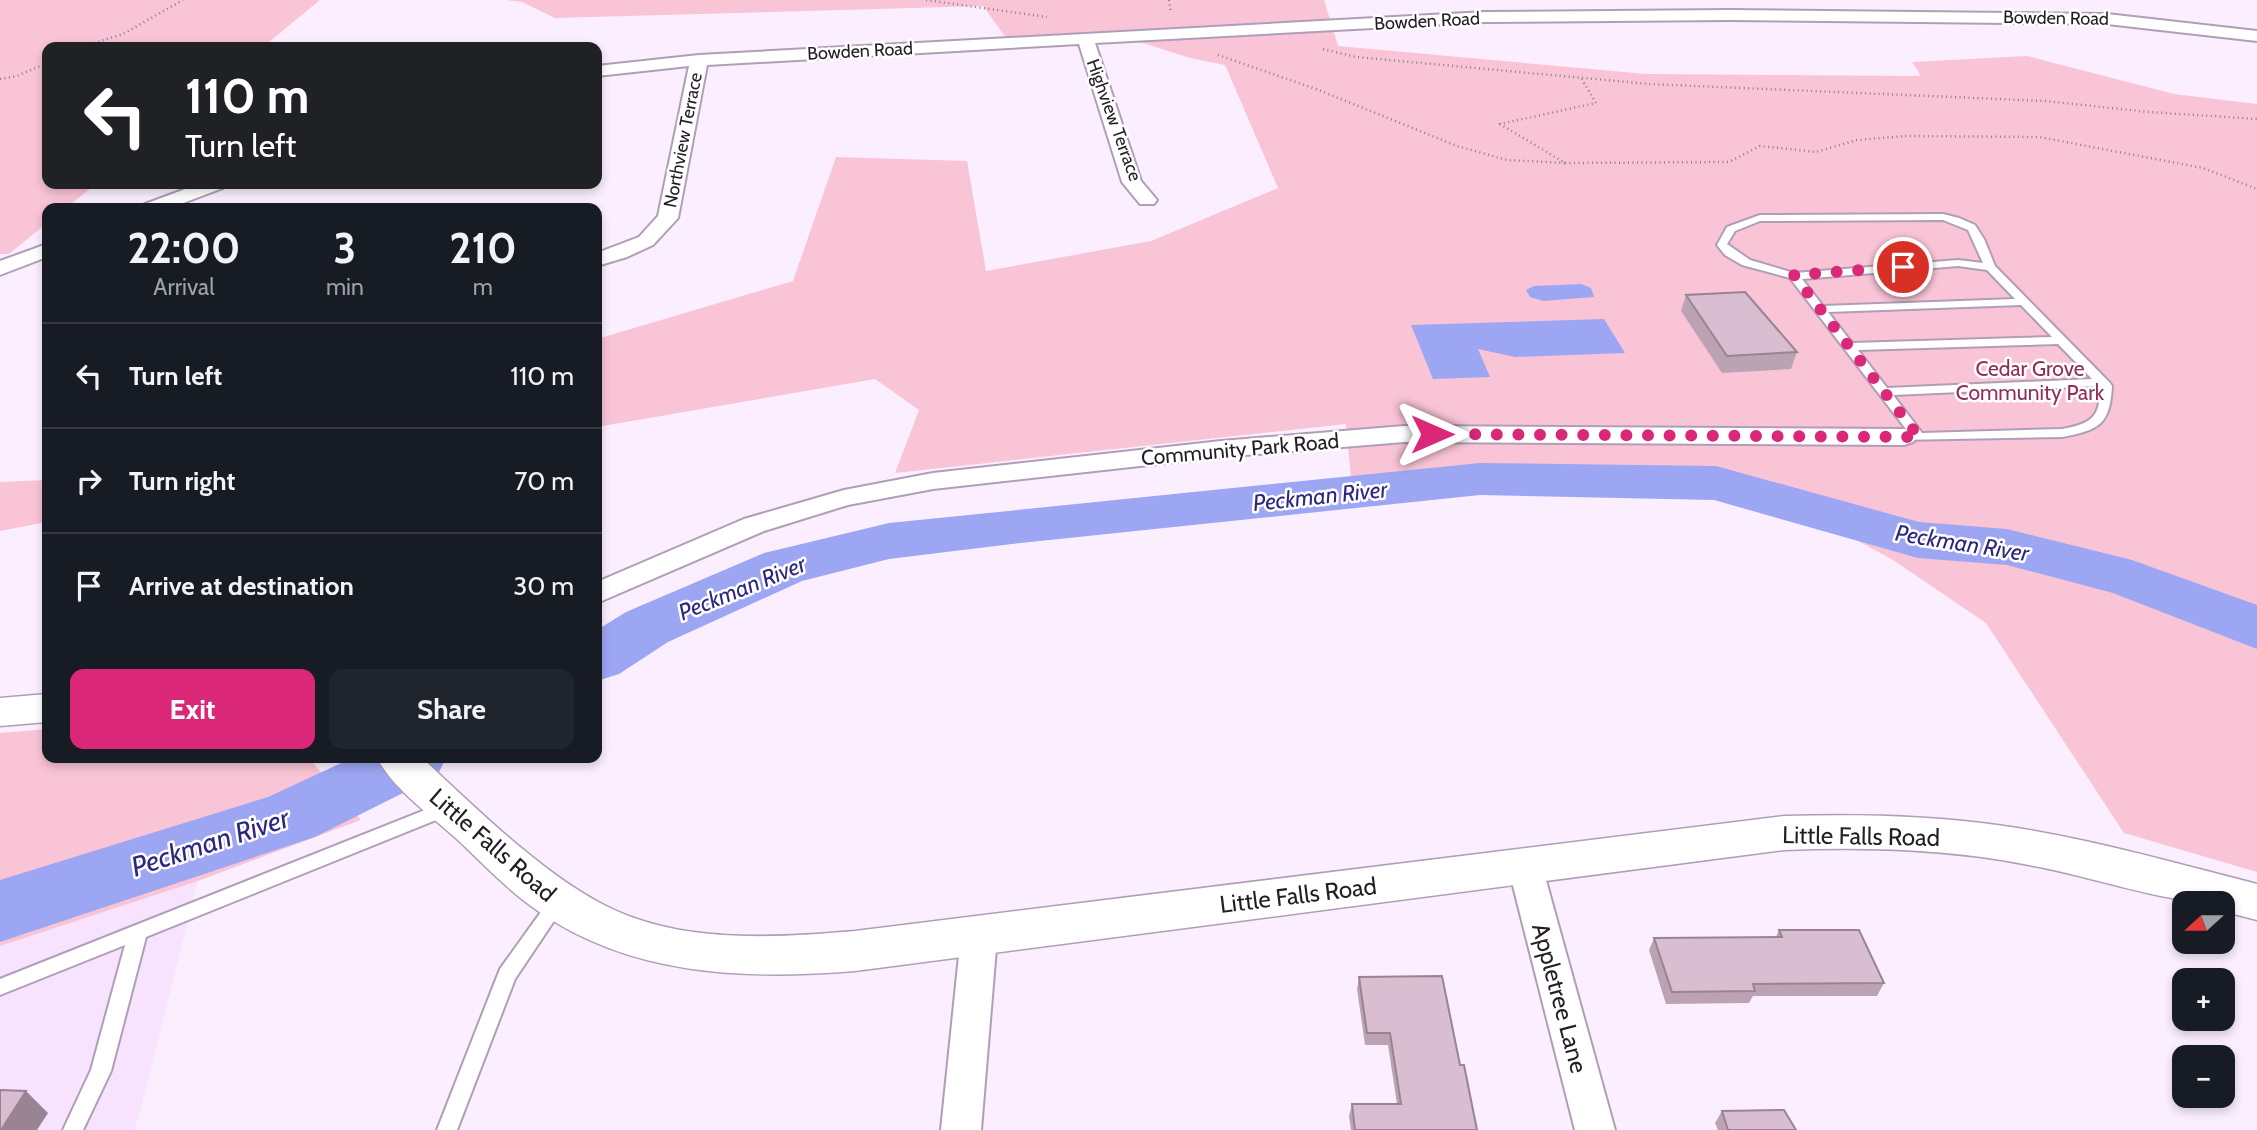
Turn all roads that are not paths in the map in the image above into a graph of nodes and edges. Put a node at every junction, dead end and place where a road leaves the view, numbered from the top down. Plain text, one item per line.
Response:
1 (1475, 0) edge
2 (1716, 0) edge
3 (1990, 0) edge
4 (1729, 15) junction
5 (1485, 17) junction
6 (2010, 17) junction
7 (2257, 36) edge
8 (1085, 39) junction
9 (699, 60) junction
10 (602, 70) edge
11 (203, 189) edge
12 (1147, 200) dead end
13 (165, 203) edge
14 (42, 252) edge
15 (602, 259) edge
16 (1990, 267) junction
17 (0, 269) edge
18 (1794, 275) junction
19 (2024, 302) junction
20 (1821, 309) junction
21 (2061, 341) junction
22 (1851, 347) junction
23 (2102, 382) junction
24 (1886, 392) junction
25 (1912, 437) junction
26 (602, 591) edge
27 (42, 708) edge
28 (0, 712) edge
29 (423, 782) edge
30 (1525, 866) junction
31 (558, 901) junction
32 (2257, 902) edge
33 (138, 931) junction
34 (979, 936) junction
35 (0, 987) edge
36 (73, 1130) edge
37 (447, 1130) edge
38 (961, 1130) edge
39 (1595, 1130) edge

1 - 5 street
2 - 4 street
3 - 6 street
4 - 5 street, Bowden Road
4 - 6 street, Bowden Road
5 - 8 street, Bowden Road
6 - 7 street, Bowden Road
8 - 9 street, Bowden Road
8 - 12 street, Highview Terrace
9 - 10 street, Bowden Road
9 - 15 street, Northview Terrace
11 - 13 street
14 - 17 street
16 - 18 lane
16 - 18 lane
16 - 19 lane
18 - 20 lane
19 - 20 lane
19 - 21 lane
20 - 22 lane
21 - 22 lane
21 - 23 lane
22 - 24 lane
23 - 24 lane
23 - 25 lane
24 - 25 lane
25 - 26 street, Community Park Road
27 - 28 street
29 - 31 street, Little Falls Road
29 - 33 lane
30 - 32 street, Little Falls Road
30 - 34 street, Little Falls Road
30 - 39 street, Appletree Lane
31 - 34 street, Little Falls Road
31 - 37 lane
33 - 35 lane
33 - 36 lane
34 - 38 street

